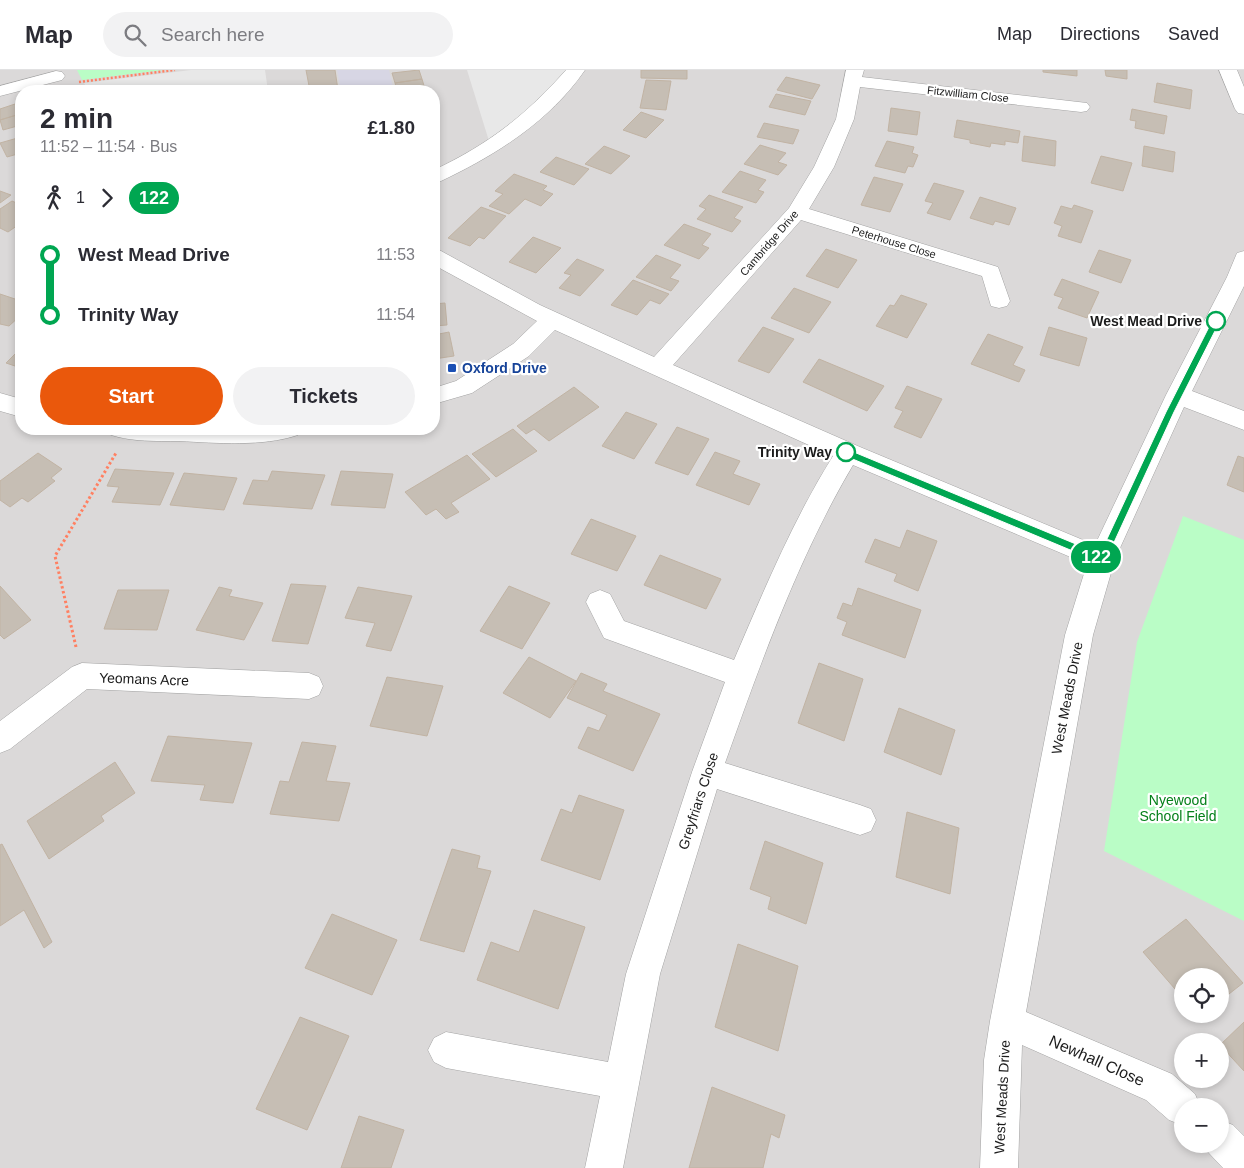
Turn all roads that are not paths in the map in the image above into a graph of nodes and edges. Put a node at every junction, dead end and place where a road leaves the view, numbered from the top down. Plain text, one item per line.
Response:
1 (576, 70) edge
2 (1228, 70) edge
3 (855, 76) edge
4 (58, 80) edge
5 (32, 85) edge
6 (15, 88) edge
7 (0, 91) edge
8 (1082, 107) dead end
9 (1244, 108) edge
10 (440, 175) edge
11 (797, 212) junction
12 (1244, 258) edge
13 (440, 260) edge
14 (999, 301) dead end
15 (552, 320) junction
16 (657, 368) junction
17 (440, 394) edge
18 (1178, 395) junction
19 (0, 402) edge
20 (15, 406) edge
21 (1244, 420) edge
22 (847, 453) junction
23 (1102, 559) junction
24 (600, 602) dead end
25 (742, 675) junction
26 (309, 686) dead end
27 (0, 739) edge
28 (707, 772) junction
29 (860, 820) dead end
30 (1007, 1021) junction
31 (446, 1050) dead end
32 (621, 1082) junction
33 (1174, 1100) edge
34 (1229, 1147) edge
35 (1244, 1163) edge
36 (604, 1168) edge
37 (999, 1168) edge

1 - 10 street
2 - 9 street
3 - 8 street, Fitzwilliam Close
3 - 11 street, Cambridge Drive
4 - 5 street
6 - 7 street
11 - 14 street, Peterhouse Close
11 - 16 street, Cambridge Drive
12 - 18 street, West Meads Drive
13 - 15 street
15 - 16 street
15 - 17 street
16 - 22 street
18 - 21 street
18 - 23 street, West Meads Drive
19 - 20 street
22 - 23 street
22 - 25 street, Greyfriars Close
23 - 30 street, West Meads Drive
24 - 25 street
25 - 28 street, Greyfriars Close
26 - 27 street, Yeomans Acre
28 - 29 street
28 - 32 street, Greyfriars Close
30 - 33 street, Newhall Close
30 - 37 street, West Meads Drive
31 - 32 street
32 - 36 street, Greyfriars Close
34 - 35 street

